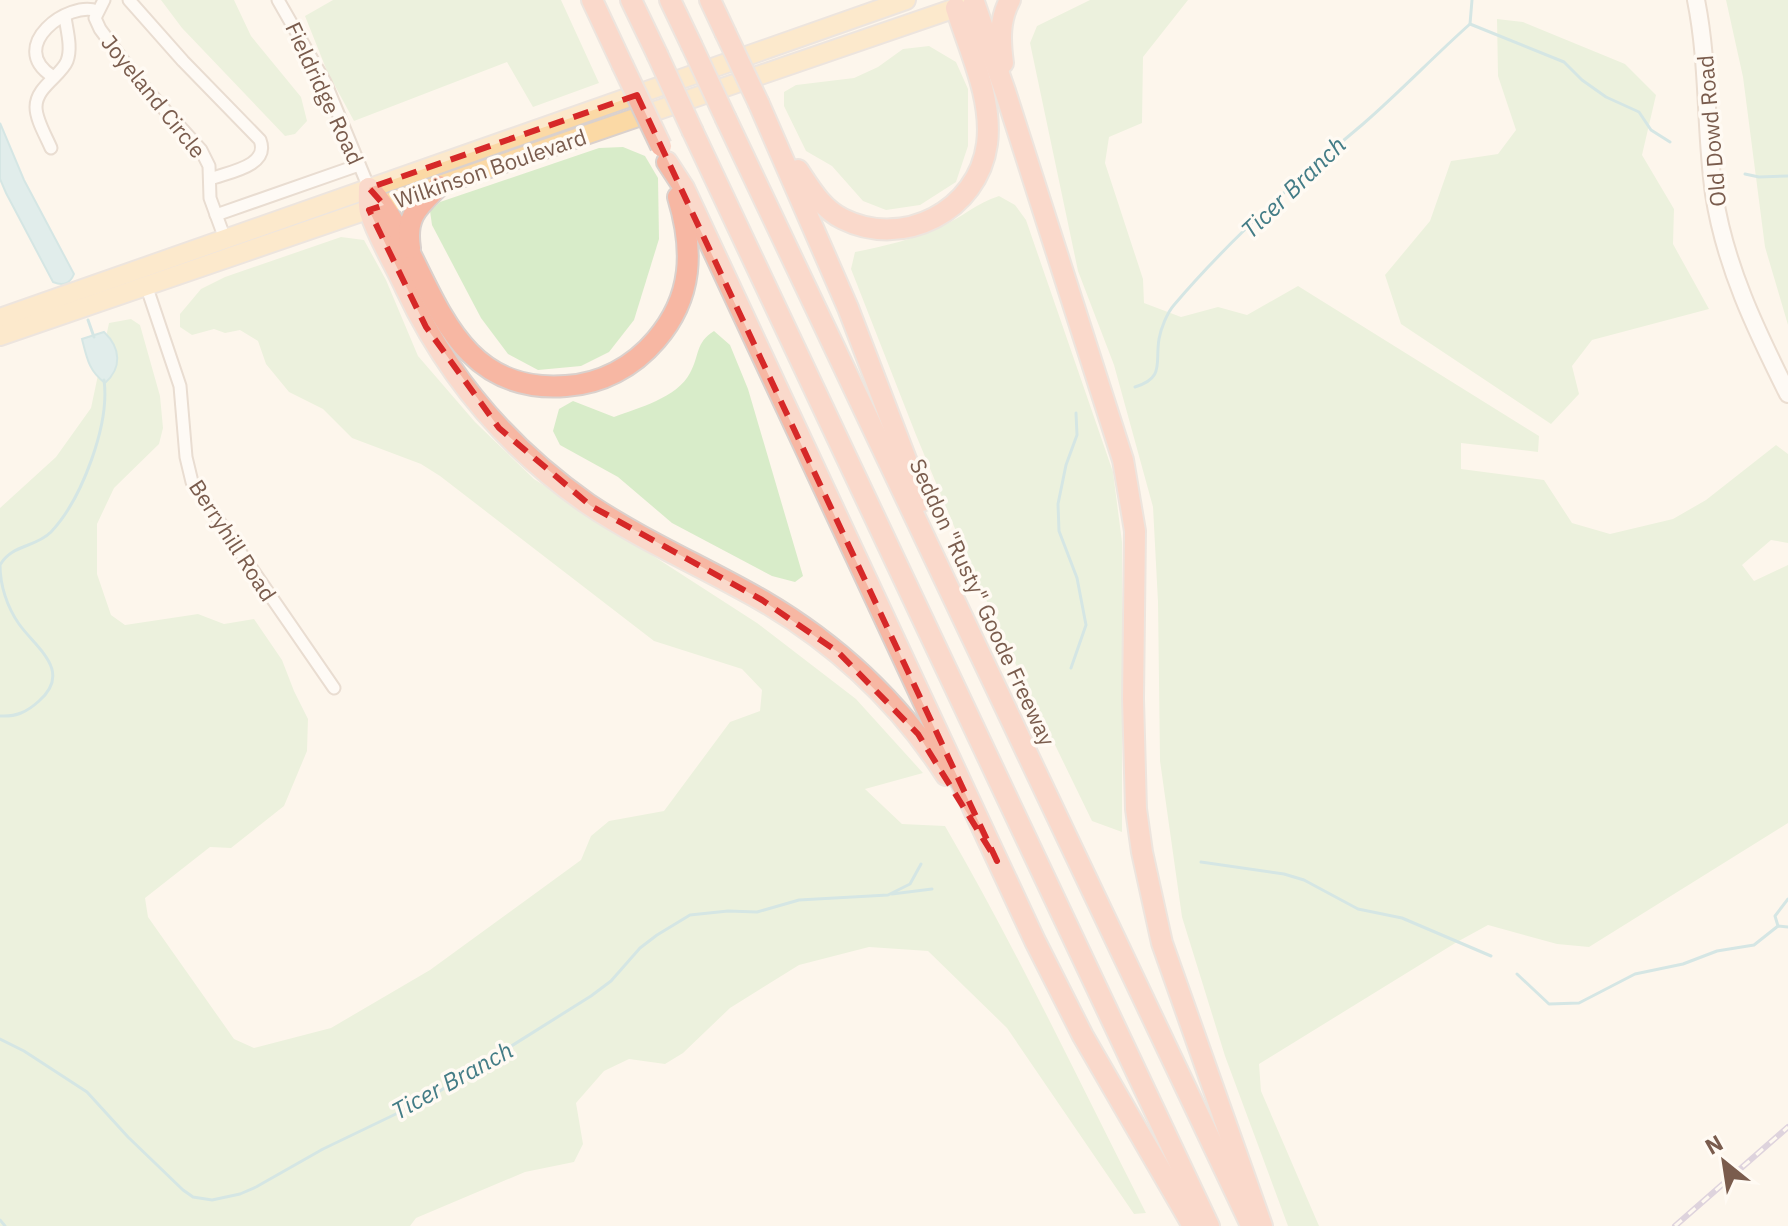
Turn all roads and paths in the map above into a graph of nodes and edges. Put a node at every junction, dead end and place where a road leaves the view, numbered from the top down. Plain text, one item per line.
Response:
1 (129, 0) edge
2 (278, 0) edge
3 (592, 0) edge
4 (631, 0) edge
5 (670, 0) edge
6 (710, 0) edge
7 (906, 0) edge
8 (1010, 0) edge
9 (1696, 0) edge
10 (967, 2) edge
11 (101, 5) edge
12 (65, 17) junction
13 (52, 76) junction
14 (1005, 91) junction
15 (759, 104) junction
16 (51, 148) dead end
17 (664, 154) junction
18 (359, 165) junction
19 (210, 179) junction
20 (439, 186) junction
21 (369, 188) junction
22 (314, 207) junction
23 (377, 208) junction
24 (216, 215) junction
25 (225, 239) junction
26 (412, 260) junction
27 (146, 285) junction
28 (0, 318) edge
29 (0, 336) edge
30 (1788, 394) edge
31 (967, 621) junction
32 (334, 688) dead end
33 (997, 861) junction
34 (1193, 1226) edge
35 (1209, 1226) edge
36 (1251, 1226) edge
37 (1262, 1226) edge

1 - 19 street
2 - 18 street, Fieldridge Road
3 - 17 highway, bridge
4 - 35 highway, bridge
5 - 31 highway, Seddon "Rusty" Goode Freeway, bridge
6 - 15 highway, bridge
7 - 21 main road, Wilkinson Boulevard
8 - 14 highway
9 - 30 street, Old Dowd Road
10 - 14 highway
10 - 15 highway
10 - 20 main road, Wilkinson Boulevard
11 - 12 street
11 - 19 street, Joyeland Circle
12 - 13 street
12 - 13 street
13 - 16 street
14 - 37 highway
15 - 31 highway
17 - 26 highway
17 - 33 highway
18 - 21 street, Fieldridge Road
18 - 24 street
19 - 24 street, Joyeland Circle
20 - 23 main road, Wilkinson Boulevard
20 - 26 highway
21 - 22 main road, Wilkinson Boulevard
21 - 23 highway
22 - 25 main road, Wilkinson Boulevard
22 - 27 main road
23 - 26 highway
23 - 27 main road, Wilkinson Boulevard
23 - 33 highway
24 - 25 street, Joyeland Circle
25 - 28 main road, Wilkinson Boulevard
27 - 29 main road, Wilkinson Boulevard
27 - 32 street, Berryhill Road
31 - 36 highway, Seddon "Rusty" Goode Freeway
33 - 34 highway

